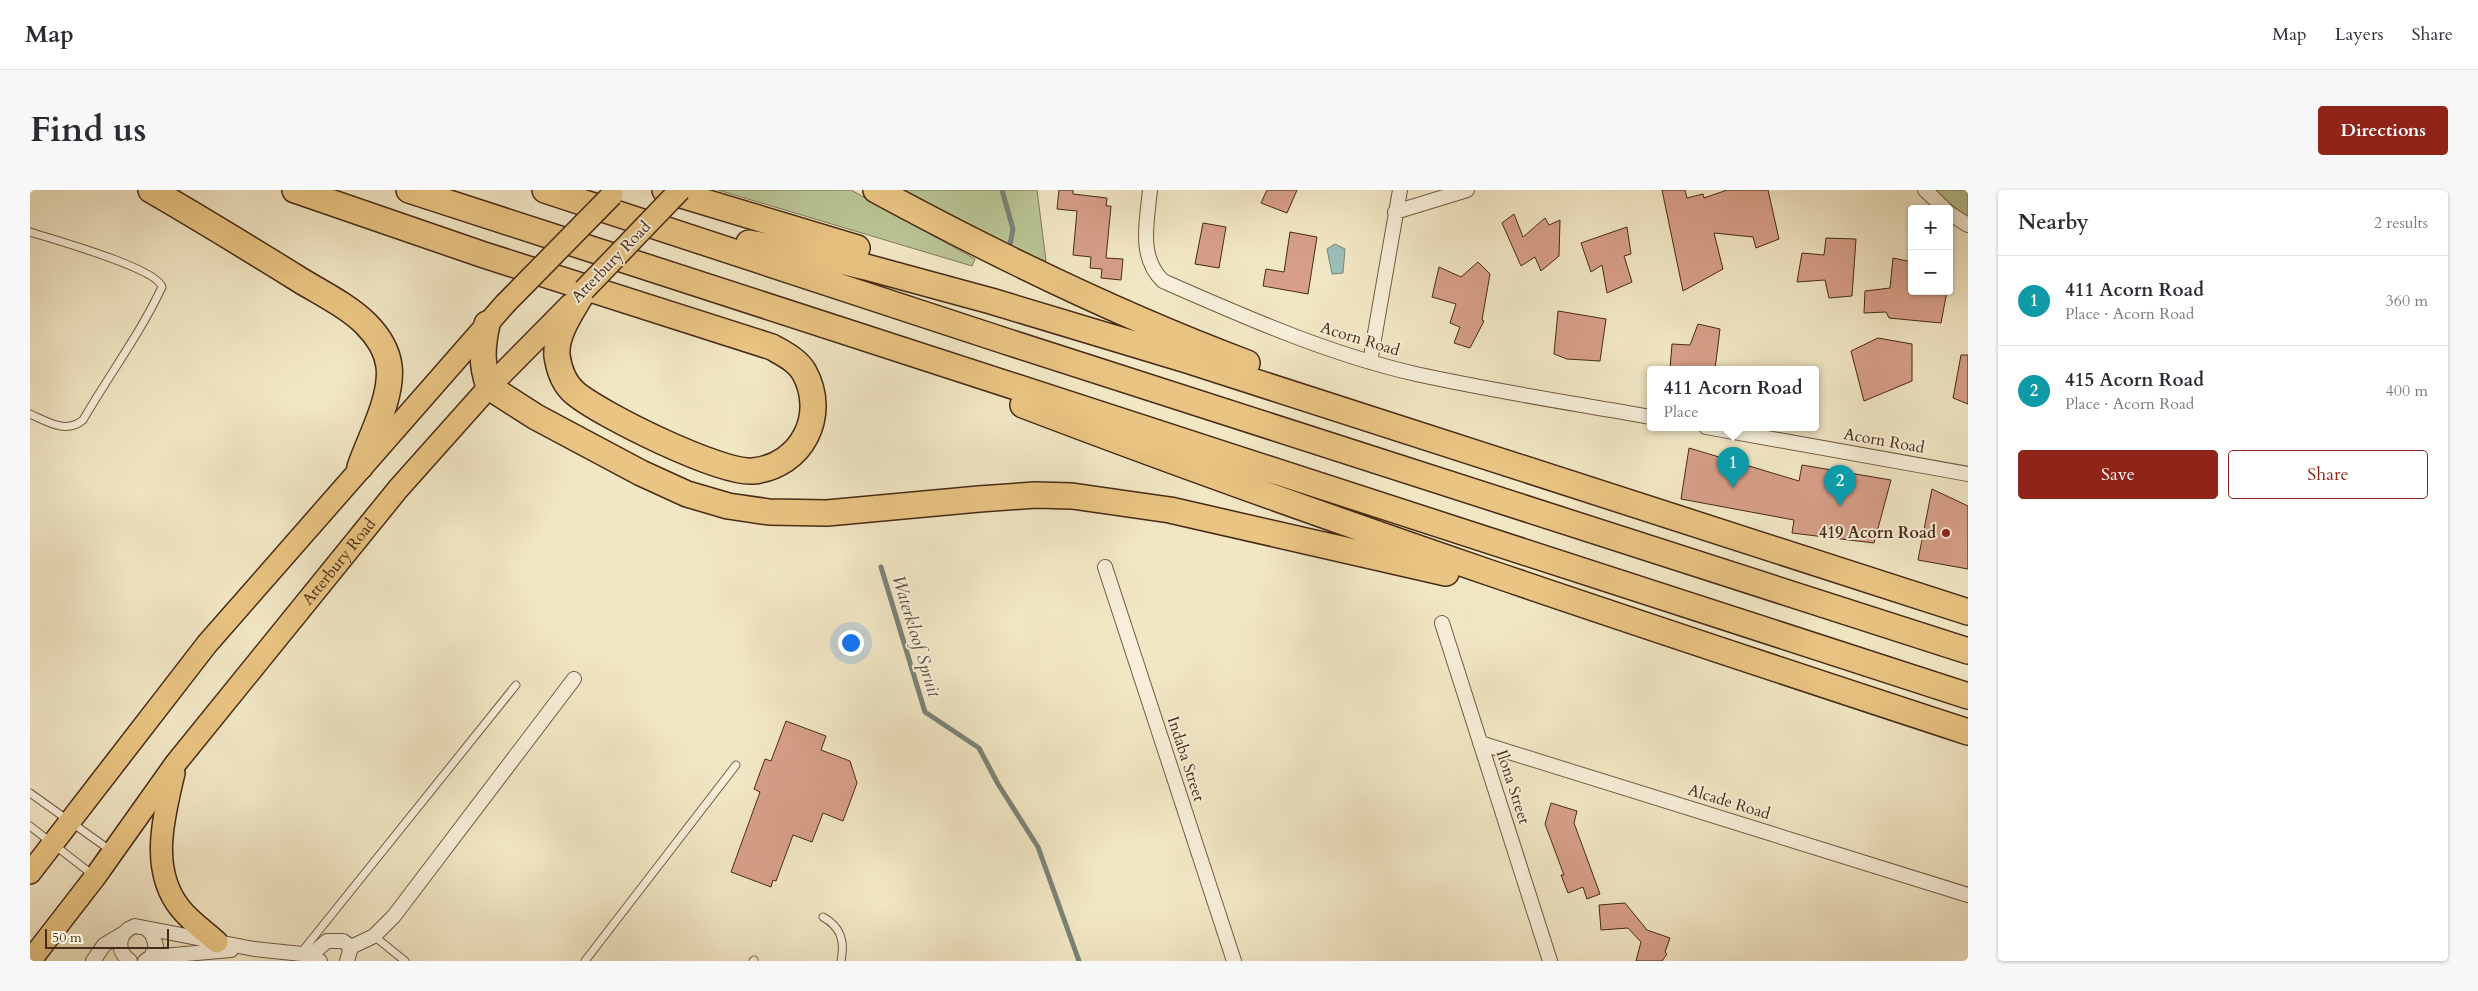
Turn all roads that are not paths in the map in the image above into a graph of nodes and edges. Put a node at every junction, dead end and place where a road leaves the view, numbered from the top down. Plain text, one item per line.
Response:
1 (150, 190) edge
2 (295, 190) edge
3 (409, 190) edge
4 (545, 190) edge
5 (665, 190) edge
6 (680, 190) edge
7 (876, 190) edge
8 (1150, 190) edge
9 (1400, 190) edge
10 (1467, 190) edge
11 (1925, 190) edge
12 (614, 192) edge
13 (1941, 205) edge
14 (1395, 212) junction
15 (1953, 216) edge
16 (1968, 225) edge
17 (30, 232) edge
18 (692, 237) junction
19 (584, 290) joint
20 (487, 324) junction
21 (832, 327) junction
22 (553, 334) junction
23 (1148, 348) junction
24 (1370, 362) junction
25 (488, 387) junction
26 (30, 414) edge
27 (1647, 416) edge
28 (1402, 430) junction
29 (1728, 431) edge
30 (360, 467) junction
31 (1968, 474) edge
32 (1105, 567) dead end
33 (1574, 603) junction
34 (1968, 612) edge
35 (1442, 623) dead end
36 (1968, 651) edge
37 (574, 679) dead end
38 (516, 685) dead end
39 (1968, 696) edge
40 (1968, 732) edge
41 (1480, 743) junction
42 (176, 763) junction
43 (736, 765) dead end
44 (30, 793) edge
45 (71, 820) junction
46 (30, 826) edge
47 (53, 843) junction
48 (112, 852) junction
49 (30, 873) edge
50 (95, 877) junction
51 (1968, 894) edge
52 (823, 917) dead end
53 (148, 930) junction
54 (124, 933) junction
55 (374, 936) junction
56 (217, 942) junction
57 (351, 946) junction
58 (254, 949) junction
59 (310, 957) edge
60 (148, 959) edge
61 (30, 961) edge
62 (93, 961) edge
63 (128, 961) edge
64 (347, 961) edge
65 (406, 961) edge
66 (585, 961) edge
67 (841, 961) edge
68 (1234, 961) edge
69 (1550, 961) edge

1 - 30 highway
2 - 22 highway
3 - 21 highway
4 - 18 highway
5 - 23 highway
6 - 19 main road, Atterbury Road, bridge
7 - 28 highway
8 - 24 street, Acorn Road
9 - 14 street
10 - 14 street
11 - 13 street
12 - 20 main road, bridge
14 - 24 street
15 - 16 street
17 - 26 lane
18 - 23 highway
18 - 36 highway
19 - 22 highway
20 - 25 highway
20 - 30 main road
21 - 33 highway
21 - 39 highway
22 - 25 main road, Atterbury Road
23 - 28 highway
24 - 27 street, Acorn Road
25 - 33 highway
25 - 42 main road, Atterbury Road
28 - 34 highway
29 - 31 street, Acorn Road
30 - 45 main road
32 - 68 street, Indaba Street
33 - 40 highway
35 - 41 street, Ilona Street
37 - 55 street
38 - 59 lane
41 - 51 street, Alcade Road
41 - 69 street, Ilona Street
42 - 48 main road, Atterbury Road
42 - 56 main road
43 - 66 lane
44 - 45 lane
45 - 47 main road
45 - 48 lane
46 - 47 lane
47 - 49 main road
47 - 50 lane
48 - 50 main road, Atterbury Road
50 - 61 main road, Atterbury Road
52 - 67 lane
53 - 54 street
53 - 56 street
53 - 60 street
54 - 62 street
54 - 63 street
55 - 57 street
55 - 65 lane
56 - 58 street
57 - 59 street
57 - 64 street
58 - 59 street
58 - 60 street

